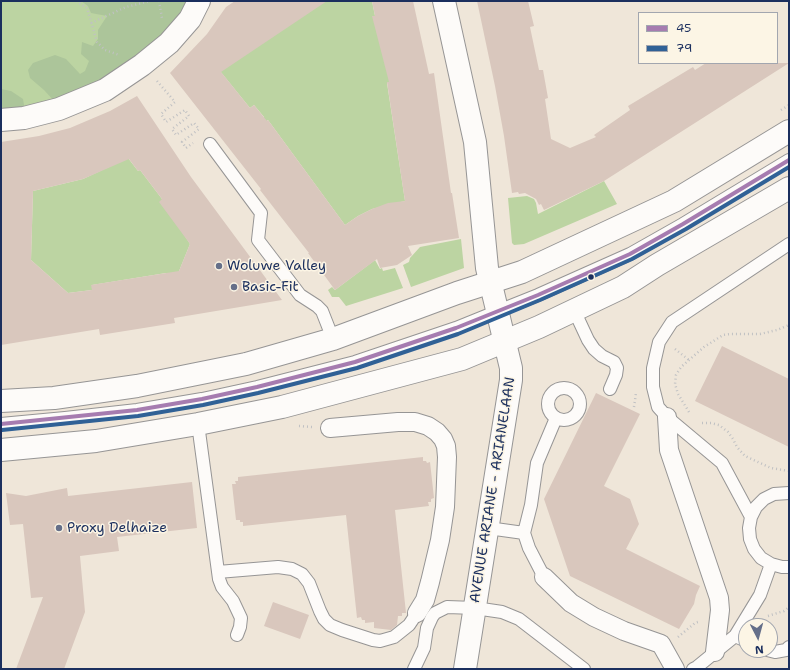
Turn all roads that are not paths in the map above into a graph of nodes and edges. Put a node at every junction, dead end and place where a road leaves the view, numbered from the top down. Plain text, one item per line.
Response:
1 (200, 1) edge
2 (444, 1) edge
3 (1, 120) edge
4 (789, 132) edge
5 (210, 144) road end
6 (789, 160) edge
7 (789, 188) edge
8 (789, 244) edge
9 (491, 282) junction
10 (574, 310) junction
11 (498, 311) junction
12 (333, 339) junction
13 (505, 341) junction
14 (610, 389) dead end
15 (1, 401) edge
16 (667, 417) junction
17 (556, 418) dead end
18 (1, 424) edge
19 (198, 424) junction
20 (330, 428) dead end
21 (1, 450) edge
22 (789, 493) edge
23 (751, 517) junction
24 (488, 528) junction
25 (524, 533) junction
26 (771, 564) junction
27 (789, 567) edge
28 (218, 572) junction
29 (544, 577) joint
30 (475, 608) junction
31 (416, 613) joint
32 (237, 635) dead end
33 (735, 636) junction
34 (738, 637) edge
35 (789, 647) edge
36 (778, 651) edge
37 (715, 652) junction
38 (414, 669) edge
39 (466, 669) edge
40 (584, 669) edge
41 (675, 669) edge
42 (693, 669) edge

1 - 3 main road
2 - 9 main road, AVENUE ARIANE - ARIANELAAN
4 - 9 main road
5 - 12 lane
6 - 11 lane
7 - 10 main road
8 - 16 lane
9 - 11 main road, AVENUE ARIANE - ARIANELAAN
9 - 12 main road
10 - 13 main road
10 - 14 lane
11 - 13 main road, AVENUE ARIANE - ARIANELAAN
11 - 18 lane
12 - 15 main road
13 - 19 main road
13 - 24 main road, AVENUE ARIANE - ARIANELAAN
16 - 23 lane
16 - 37 street
17 - 25 lane
19 - 21 main road
19 - 28 lane
20 - 31 street
22 - 23 lane
23 - 26 lane
24 - 25 lane
24 - 30 main road, AVENUE ARIANE - ARIANELAAN
25 - 29 lane
26 - 27 lane
26 - 33 lane
28 - 31 lane
28 - 32 lane
29 - 41 street
30 - 38 lane
30 - 39 main road, AVENUE ARIANE - ARIANELAAN
30 - 40 lane
33 - 34 lane
33 - 37 lane
35 - 36 lane
37 - 42 lane

